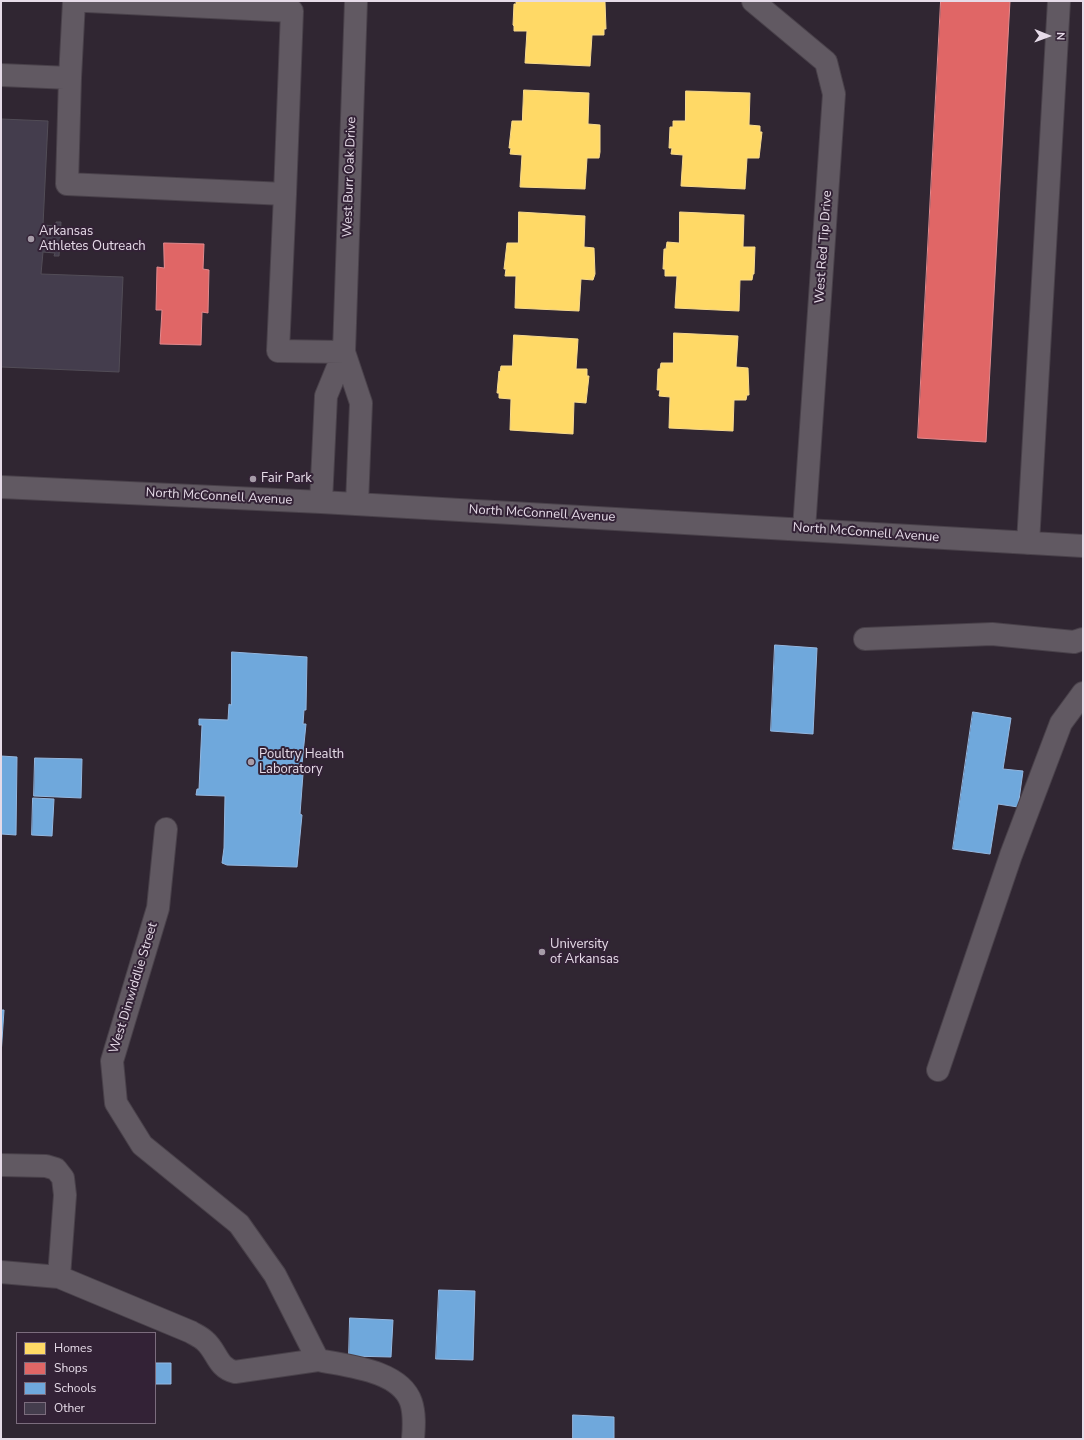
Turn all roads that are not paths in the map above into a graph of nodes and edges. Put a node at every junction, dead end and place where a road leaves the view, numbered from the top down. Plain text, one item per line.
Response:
1 (74, 1) edge
2 (87, 1) edge
3 (356, 1) edge
4 (753, 1) edge
5 (1059, 1) edge
6 (1, 75) edge
7 (70, 78) junction
8 (284, 194) junction
9 (344, 352) junction
10 (1, 487) edge
11 (321, 502) junction
12 (357, 504) junction
13 (804, 529) junction
14 (1028, 543) junction
15 (1083, 546) edge
16 (865, 639) dead end
17 (1083, 639) edge
18 (1083, 693) edge
19 (166, 829) dead end
20 (938, 1070) dead end
21 (1, 1165) edge
22 (1, 1272) edge
23 (59, 1277) junction
24 (318, 1360) junction
25 (413, 1439) edge

1 - 7 street
2 - 8 street
3 - 9 street, West Burr Oak Drive
4 - 13 street, West Red Tip Drive
5 - 14 street
6 - 7 street
7 - 8 street
8 - 9 street
9 - 11 street, West Burr Oak Drive
9 - 12 street, West Burr Oak Drive
10 - 11 street, North McConnell Avenue
11 - 12 street, North McConnell Avenue
12 - 13 street, North McConnell Avenue
13 - 14 street, North McConnell Avenue
14 - 15 street, North McConnell Avenue
16 - 17 street
18 - 20 street
19 - 24 street, West Dinwiddlie Street
21 - 23 street
22 - 23 street
23 - 24 street
24 - 25 street

